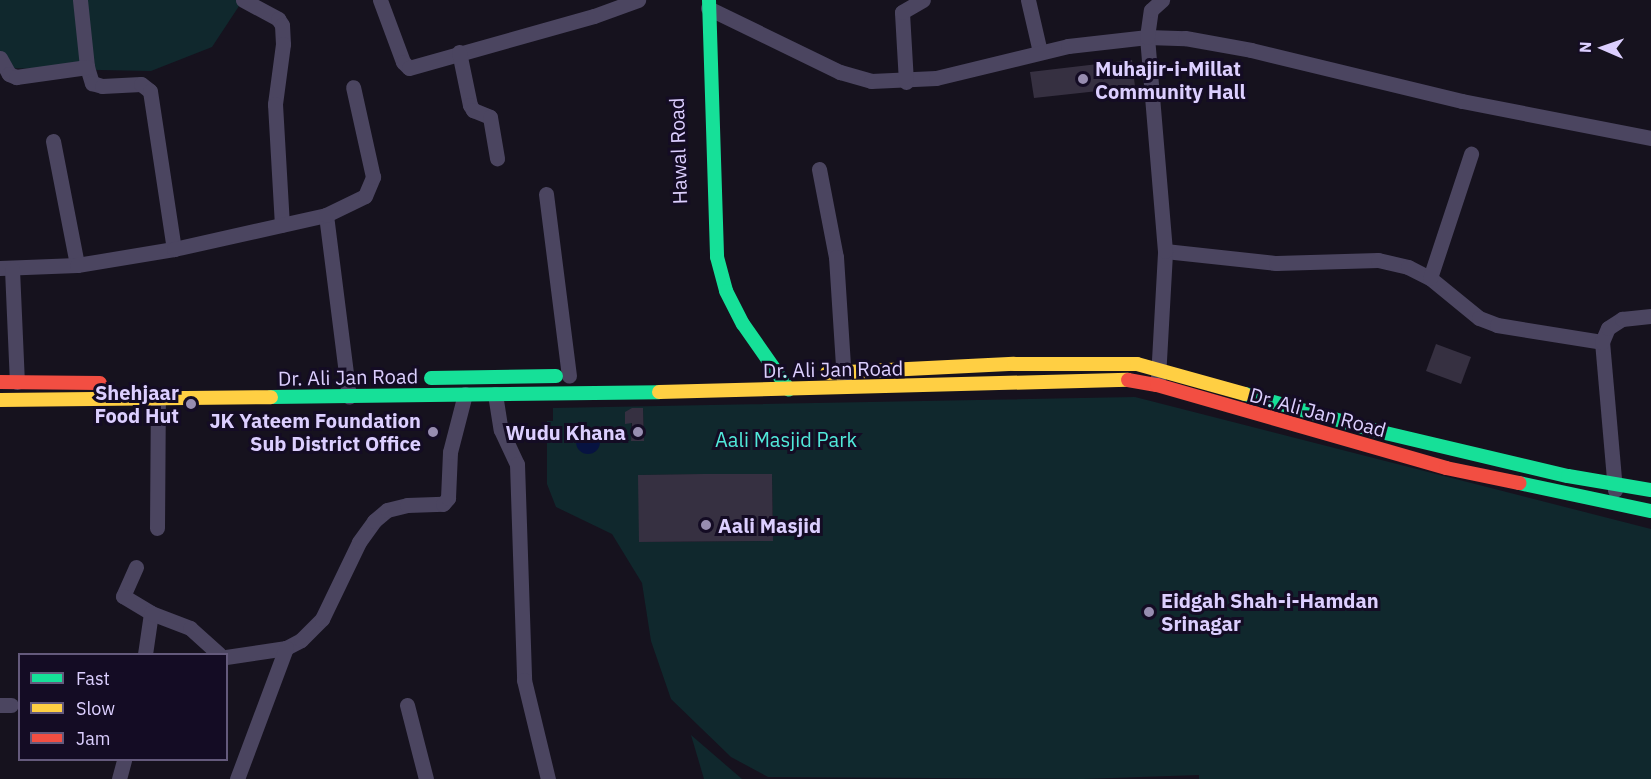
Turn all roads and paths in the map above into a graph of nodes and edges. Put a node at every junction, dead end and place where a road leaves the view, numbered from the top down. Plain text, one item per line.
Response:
1 (80, 0) edge
2 (243, 0) edge
3 (380, 0) edge
4 (638, 0) edge
5 (923, 0) edge
6 (1028, 0) edge
7 (1162, 0) edge
8 (701, 5) edge
9 (1147, 37) junction
10 (459, 52) junction
11 (1040, 52) junction
12 (0, 58) edge
13 (87, 67) junction
14 (906, 82) junction
15 (353, 87) dead end
16 (1651, 138) edge
17 (53, 141) dead end
18 (1471, 154) dead end
19 (497, 158) dead end
20 (819, 169) dead end
21 (546, 194) dead end
22 (326, 214) junction
23 (282, 225) junction
24 (174, 249) junction
25 (1165, 251) junction
26 (77, 265) junction
27 (703, 267) dead end
28 (6, 268) edge
29 (1430, 278) junction
30 (726, 291) junction
31 (1651, 316) edge
32 (1602, 342) junction
33 (1158, 368) junction
34 (843, 373) junction
35 (769, 374) junction
36 (659, 375) dead end
37 (575, 376) joint
38 (419, 379) dead end
39 (0, 381) edge
40 (17, 382) junction
41 (120, 383) dead end
42 (165, 383) dead end
43 (1157, 385) junction
44 (353, 386) junction
45 (845, 389) junction
46 (789, 390) junction
47 (660, 391) junction
48 (465, 394) junction
49 (495, 394) junction
50 (158, 399) junction
51 (0, 400) edge
52 (1616, 483) junction
53 (1651, 490) edge
54 (1612, 505) junction
55 (1651, 511) edge
56 (157, 528) dead end
57 (136, 567) dead end
58 (151, 613) junction
59 (286, 648) junction
60 (145, 653) edge
61 (218, 653) edge
62 (228, 657) edge
63 (407, 705) dead end
64 (124, 761) edge
65 (119, 779) edge
66 (237, 779) edge
67 (426, 779) edge
68 (548, 779) edge

1 - 13 street
2 - 23 street
3 - 10 street
4 - 10 street
5 - 14 street
6 - 11 street
7 - 9 street
8 - 14 street
8 - 30 main road, Hawal Road
9 - 11 street
9 - 16 street
9 - 25 street
10 - 19 street
11 - 14 street
12 - 13 street
13 - 24 street
15 - 22 street
17 - 26 street
18 - 29 street
20 - 34 street
21 - 37 street
22 - 23 street
22 - 44 street
23 - 24 street
24 - 26 street
25 - 29 street
25 - 33 street
26 - 28 street
27 - 30 main road, Hawal Road
28 - 40 street
29 - 32 street
30 - 35 main road, Hawal Road
31 - 32 street
32 - 52 street
33 - 34 main road, Dr. Ali Jan Road
33 - 43 street
33 - 52 main road, Dr. Ali Jan Road
34 - 35 main road, Dr. Ali Jan Road
34 - 45 street
35 - 46 main road, Hawal Road
36 - 47 main road
37 - 38 main road, Dr. Ali Jan Road
39 - 40 main road
40 - 41 main road
42 - 44 main road, Dr. Ali Jan Road
43 - 45 main road, Dr. Ali Jan Road
43 - 54 main road, Dr. Ali Jan Road
44 - 48 main road, Dr. Ali Jan Road
44 - 50 main road, Dr. Ali Jan Road
45 - 46 main road, Dr. Ali Jan Road
46 - 47 main road, Dr. Ali Jan Road
47 - 49 main road, Dr. Ali Jan Road
48 - 49 main road, Dr. Ali Jan Road
48 - 59 street
49 - 68 street
50 - 51 main road, Dr. Ali Jan Road
50 - 56 street
52 - 53 main road, Dr. Ali Jan Road
52 - 54 street
54 - 55 main road, Dr. Ali Jan Road
57 - 58 street
58 - 60 street
58 - 61 street
59 - 62 street
59 - 66 street
63 - 67 street
64 - 65 street

